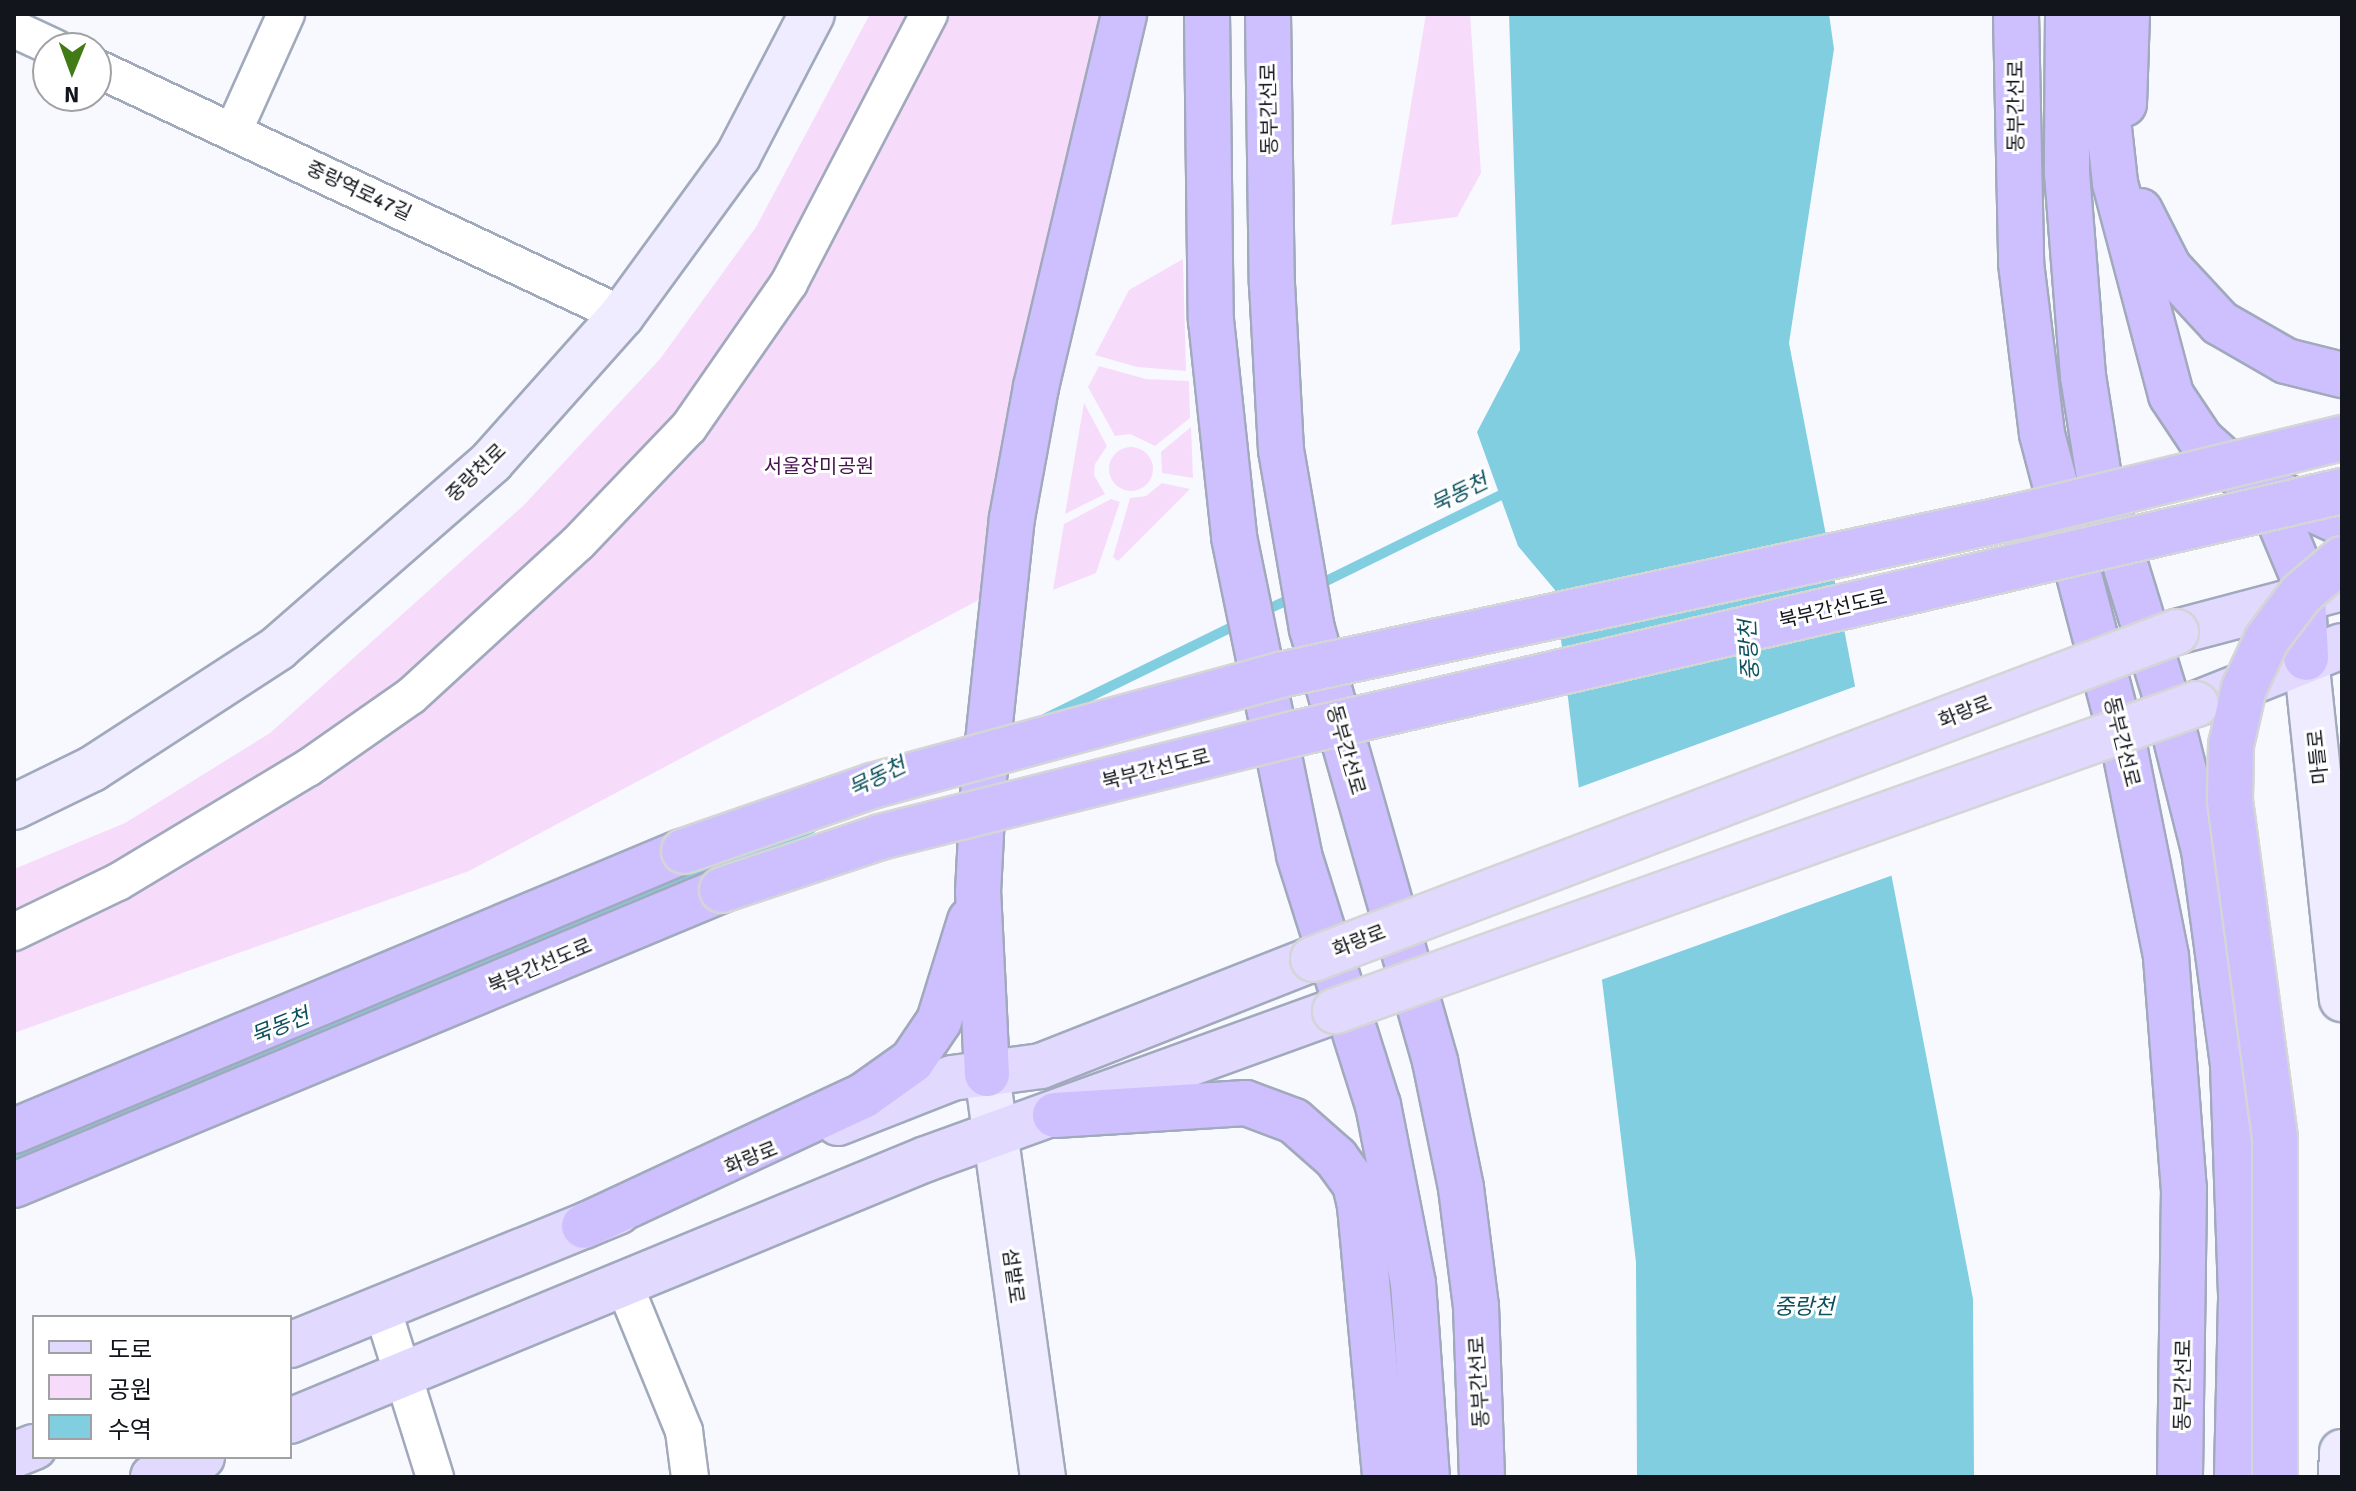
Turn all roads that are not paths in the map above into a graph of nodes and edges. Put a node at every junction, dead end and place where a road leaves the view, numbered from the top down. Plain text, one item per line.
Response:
1 (286, 14) edge
2 (812, 14) edge
3 (929, 14) edge
4 (1124, 14) edge
5 (1207, 14) edge
6 (1268, 14) edge
7 (2016, 14) edge
8 (2068, 14) edge
9 (2087, 14) edge
10 (2127, 14) edge
11 (112, 75) edge
12 (233, 132) junction
13 (622, 315) junction
14 (2342, 375) edge
15 (2342, 438) edge
16 (2241, 476) junction
17 (2342, 491) edge
18 (2342, 523) edge
19 (2342, 559) edge
20 (2324, 592) edge
21 (2324, 652) edge
22 (14, 807) edge
23 (978, 892) junction
24 (14, 932) edge
25 (2342, 999) edge
26 (987, 1074) junction
27 (1055, 1115) junction
28 (14, 1131) edge
29 (994, 1136) junction
30 (14, 1185) edge
31 (584, 1226) junction
32 (625, 1287) junction
33 (382, 1308) junction
34 (292, 1344) edge
35 (404, 1375) junction
36 (292, 1420) edge
37 (2342, 1452) edge
38 (197, 1459) edge
39 (153, 1477) edge
40 (435, 1477) edge
41 (690, 1477) edge
42 (1043, 1477) edge
43 (1385, 1477) edge
44 (1427, 1477) edge
45 (1482, 1477) edge
46 (2180, 1477) edge
47 (2237, 1477) edge
48 (2275, 1477) edge
49 (2341, 1477) edge

1 - 12 street
2 - 13 main road, 중랑천로
3 - 24 street
4 - 23 highway, bridge
5 - 44 highway
6 - 45 highway, 동부간선로
7 - 46 highway, 동부간선로
8 - 47 highway
9 - 16 highway
10 - 14 highway
11 - 12 street, 중랑역로47길
12 - 13 street, 중랑역로47길
13 - 22 main road, 중랑천로
15 - 28 highway, bridge
16 - 18 highway
16 - 20 highway
17 - 30 highway, 북부간선도로, bridge
19 - 48 highway, bridge
20 - 21 highway
20 - 26 main road, 화랑로, bridge
21 - 25 main road, 마들로
21 - 27 main road, bridge
23 - 26 highway
23 - 31 highway
26 - 29 main road, 섬밭로
26 - 31 main road, 화랑로
27 - 29 main road
27 - 43 highway
29 - 32 main road
29 - 42 main road, 섬밭로
31 - 33 main road, 화랑로
32 - 35 main road
32 - 41 street
33 - 34 main road, 화랑로
33 - 35 street
35 - 36 main road
35 - 40 street
37 - 49 main road
38 - 39 main road

